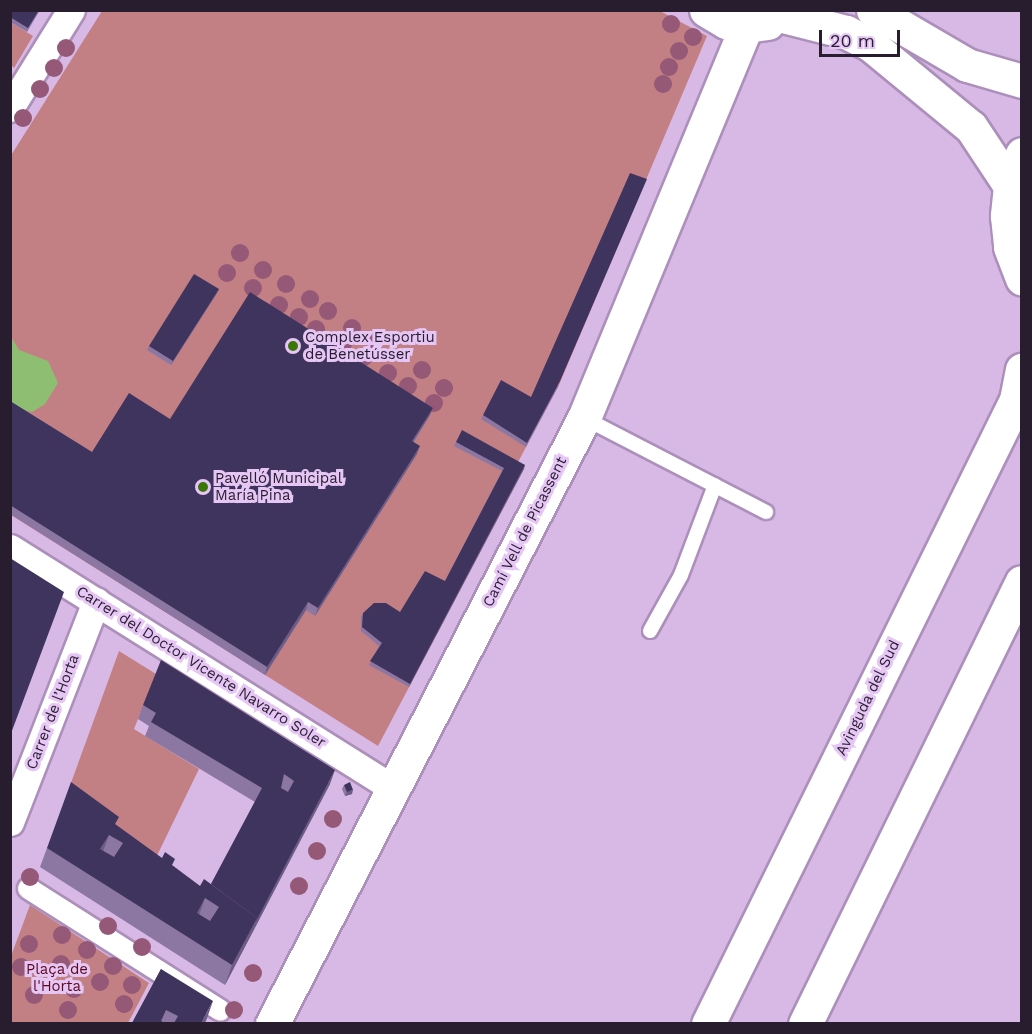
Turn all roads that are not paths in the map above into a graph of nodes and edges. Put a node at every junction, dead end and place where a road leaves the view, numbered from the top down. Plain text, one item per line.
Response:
1 (71, 10) edge
2 (706, 10) edge
3 (873, 10) edge
4 (787, 13) edge
5 (746, 26) junction
6 (1022, 81) edge
7 (10, 108) edge
8 (1022, 154) edge
9 (1010, 186) junction
10 (1022, 279) edge
11 (1022, 370) edge
12 (584, 418) junction
13 (715, 485) junction
14 (766, 512) dead end
15 (10, 548) edge
16 (1022, 582) edge
17 (96, 601) junction
18 (651, 630) dead end
19 (391, 787) junction
20 (10, 822) edge
21 (28, 888) dead end
22 (220, 1010) dead end
23 (272, 1023) edge
24 (708, 1023) edge
25 (805, 1023) edge

1 - 7 street
2 - 5 street
3 - 6 street
4 - 5 street
4 - 9 street
5 - 12 street, Camí Vell de Picassent
8 - 9 street
9 - 10 street
11 - 24 street, Avinguda del Sud
12 - 13 lane
12 - 19 street, Camí Vell de Picassent
13 - 14 lane
13 - 18 lane
15 - 17 street, Carrer del Doctor Vicente Navarro Soler
16 - 25 street
17 - 19 street, Carrer del Doctor Vicente Navarro Soler
17 - 20 street, Carrer de l’Horta
19 - 23 street, Camí Vell de Picassent
21 - 22 street

